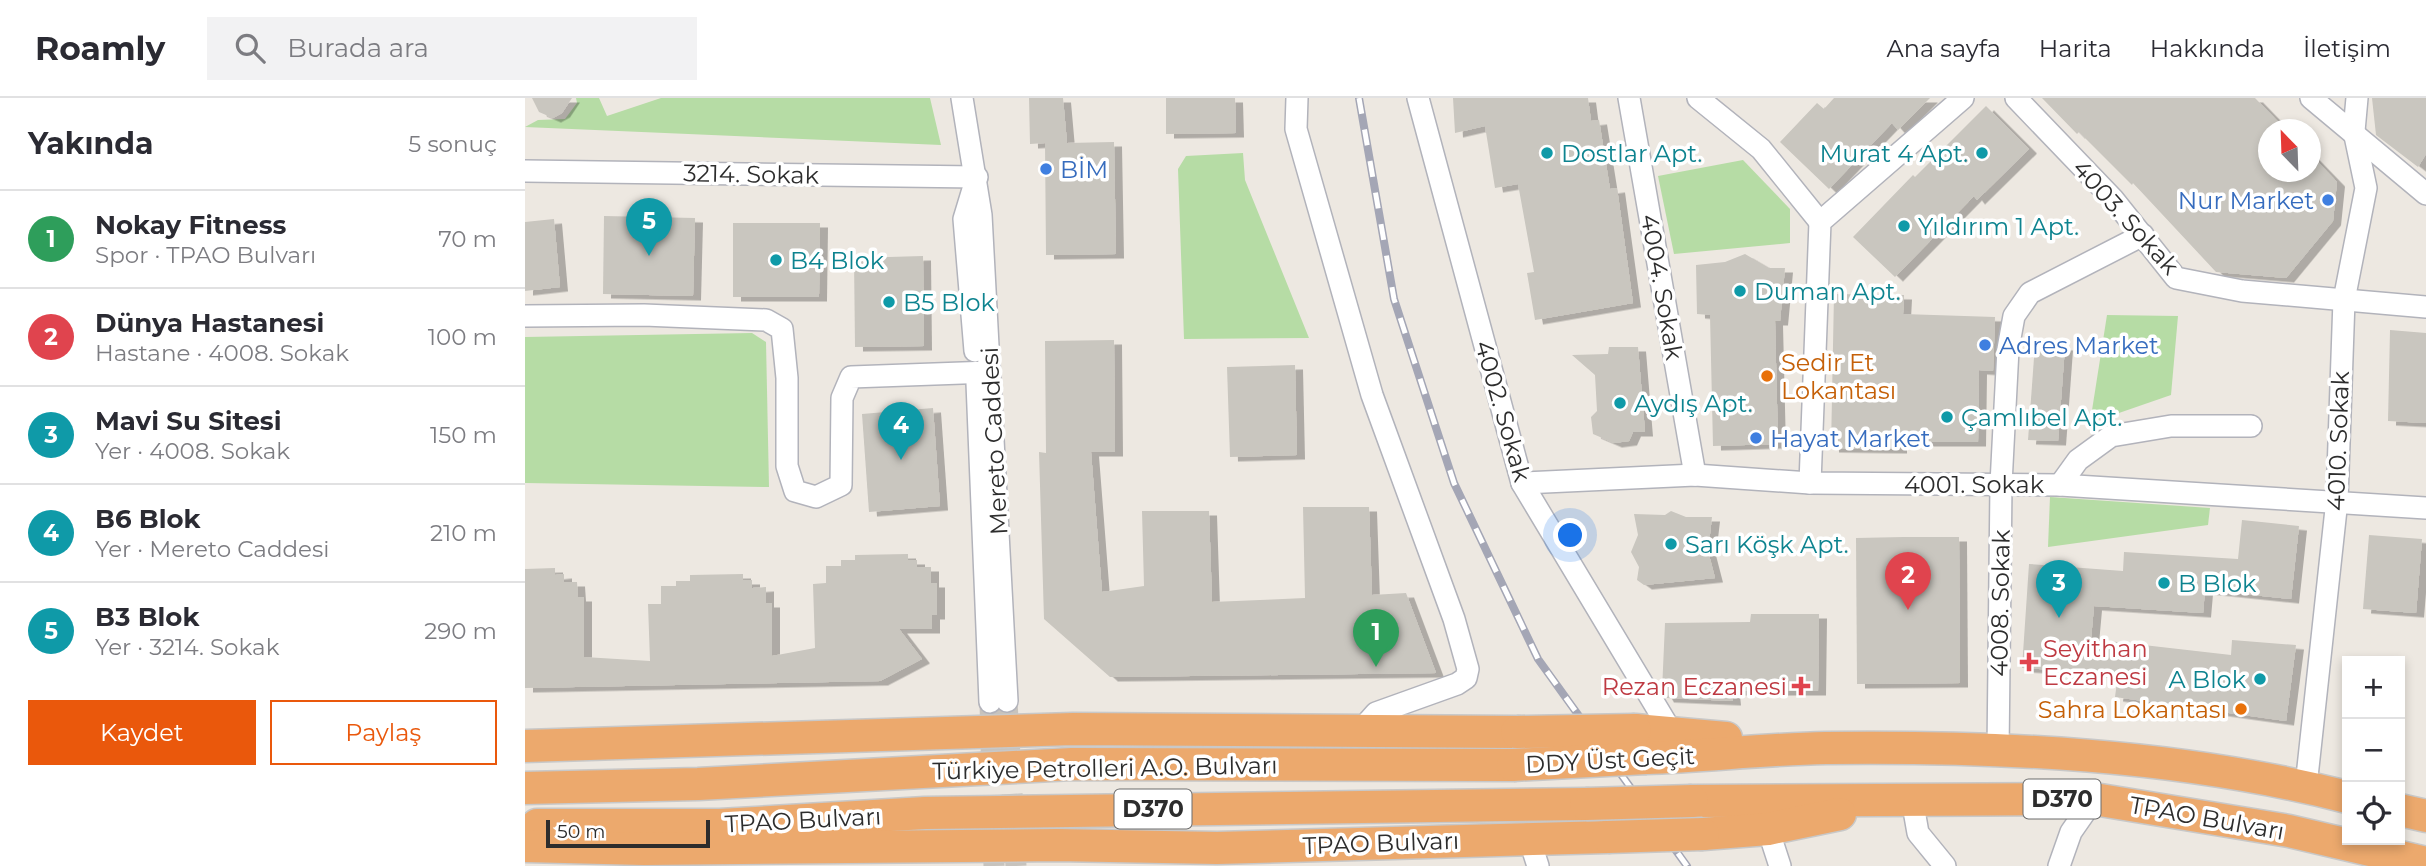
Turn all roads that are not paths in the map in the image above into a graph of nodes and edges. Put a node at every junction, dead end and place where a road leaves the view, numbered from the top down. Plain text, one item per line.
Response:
1 (963, 98) edge
2 (1297, 98) edge
3 (1418, 98) edge
4 (1629, 98) edge
5 (1698, 98) edge
6 (1963, 98) edge
7 (2016, 98) edge
8 (2311, 98) edge
9 (2357, 98) edge
10 (2354, 131) junction
11 (525, 171) edge
12 (977, 177) junction
13 (2426, 194) edge
14 (1820, 222) junction
15 (2143, 235) junction
16 (2344, 300) junction
17 (2426, 307) edge
18 (525, 316) edge
19 (983, 372) junction
20 (2251, 426) dead end
21 (1695, 475) junction
22 (1522, 483) junction
23 (1810, 483) junction
24 (2001, 484) junction
25 (2060, 485) junction
26 (2337, 500) junction
27 (2426, 508) edge
28 (999, 702) tunnel mouth
29 (1360, 731) junction
30 (1672, 733) junction
31 (525, 746) edge
32 (1825, 748) junction
33 (1998, 752) junction
34 (1707, 755) joint
35 (1513, 765) joint
36 (698, 784) joint
37 (2306, 786) junction
38 (525, 788) edge
39 (2342, 796) edge
40 (1912, 799) junction
41 (2094, 799) junction
42 (1692, 801) joint
43 (1586, 804) joint
44 (2405, 811) edge
45 (2426, 817) edge
46 (525, 825) edge
47 (1768, 829) junction
48 (525, 846) edge
49 (643, 849) junction
50 (1534, 852) edge
51 (1221, 857) edge
52 (2426, 863) edge
53 (576, 866) edge
54 (1780, 866) edge
55 (1945, 866) edge
56 (2059, 866) edge

1 - 12 street, Mereto Caddesi
2 - 29 street
3 - 22 street, 4002. Sokak
4 - 21 street, 4004. Sokak
5 - 14 street
6 - 14 street
7 - 15 street, 4003. Sokak
8 - 10 street
9 - 10 street, 4010. Sokak
10 - 13 street
10 - 16 street, 4010. Sokak
11 - 12 street, 3214. Sokak
12 - 19 street, Mereto Caddesi
14 - 23 street
15 - 16 street, 4003. Sokak
15 - 24 street, 4008. Sokak
16 - 17 street, 4003. Sokak
16 - 26 street, 4010. Sokak
18 - 19 street
19 - 28 street, Mereto Caddesi
20 - 25 street
21 - 22 street, 4001. Sokak
21 - 23 street, 4001. Sokak
22 - 30 street, 4002. Sokak
23 - 24 street, 4001. Sokak
24 - 25 street, 4001. Sokak
24 - 33 street, 4008. Sokak
25 - 26 street, 4001. Sokak
26 - 27 street, 4001. Sokak
26 - 37 street, 4010. Sokak
29 - 30 highway, bridge
29 - 31 highway
30 - 32 highway
32 - 33 highway, TPAO Bulvarı / D370
32 - 34 highway, TPAO Bulvarı / D370
33 - 37 highway, TPAO Bulvarı / D370
34 - 35 highway, DDY Üst Geçit / D370, bridge
35 - 36 highway, Türkiye Petrolleri A.O. Bulvarı / D370
36 - 38 highway, TPAO Bulvarı / D370
37 - 39 highway, TPAO Bulvarı / D370
40 - 41 highway, TPAO Bulvarı / D370
40 - 42 highway, TPAO Bulvarı / D370
40 - 47 highway
40 - 55 street
41 - 52 highway, TPAO Bulvarı / D370
41 - 56 street
42 - 43 highway, DDY Üst Geçit / D370, bridge
43 - 46 highway, TPAO Bulvarı / D370
44 - 45 highway
47 - 50 highway, TPAO Bulvarı, bridge
47 - 54 street
48 - 49 highway, TPAO Bulvarı
49 - 51 highway, TPAO Bulvarı
49 - 53 highway
50 - 51 highway, TPAO Bulvarı

